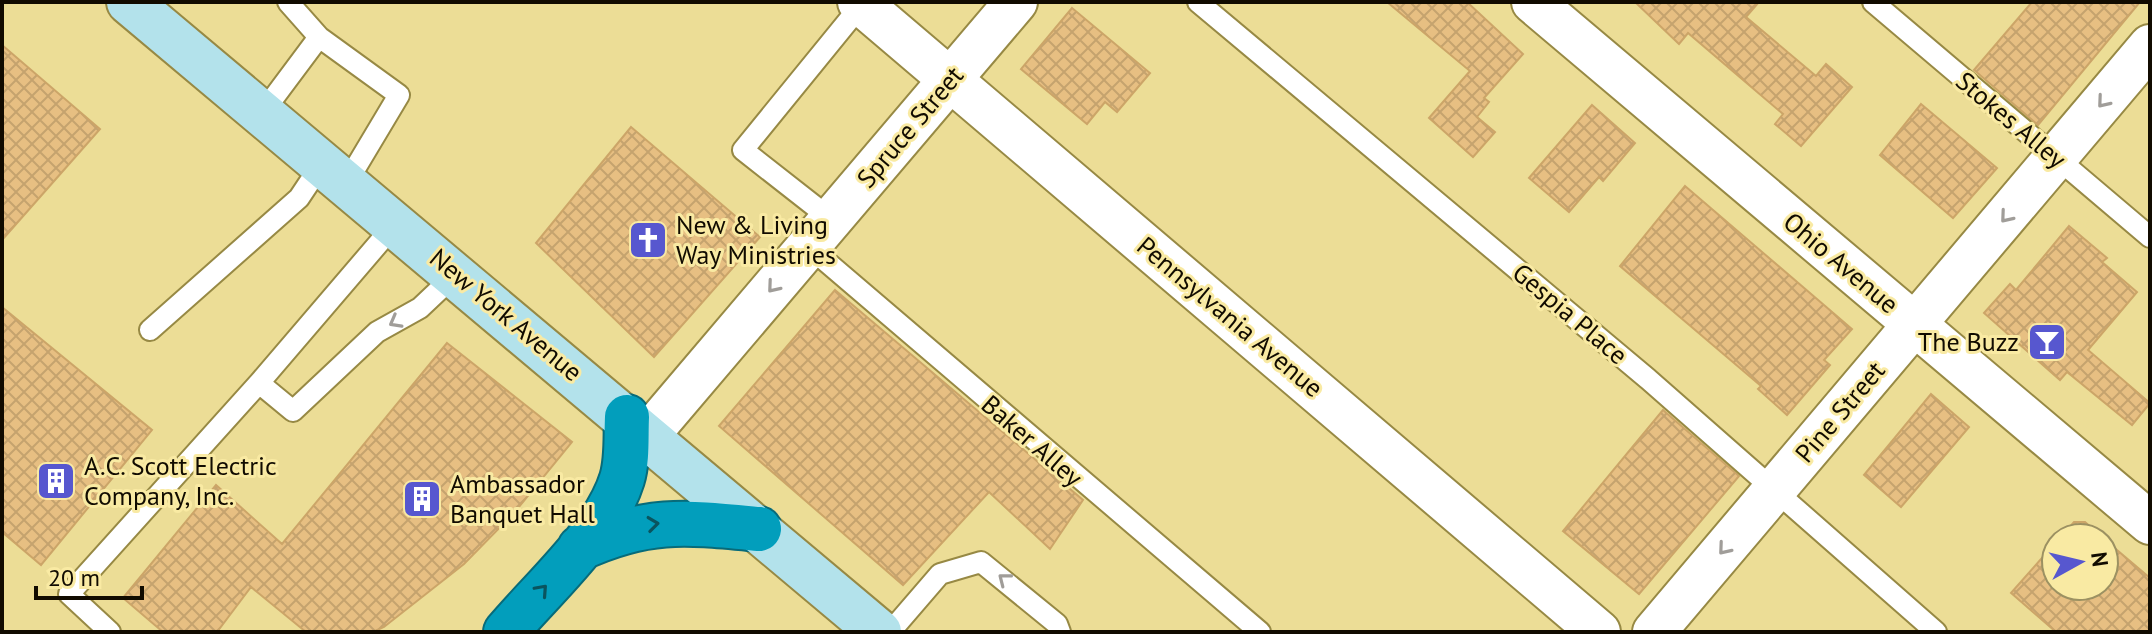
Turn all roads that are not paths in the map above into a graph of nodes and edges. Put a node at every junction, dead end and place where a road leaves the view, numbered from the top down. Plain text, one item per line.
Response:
1 (129, 2) edge
2 (288, 2) edge
3 (1016, 2) edge
4 (1198, 2) edge
5 (1533, 2) edge
6 (1873, 2) edge
7 (860, 3) edge
8 (174, 20) edge
9 (319, 37) junction
10 (2150, 46) edge
11 (951, 78) junction
12 (263, 112) junction
13 (2056, 157) junction
14 (335, 172) junction
15 (396, 223) junction
16 (820, 233) junction
17 (2150, 237) edge
18 (456, 274) junction
19 (1914, 325) junction
20 (150, 330) dead end
21 (259, 383) junction
22 (638, 426) junction
23 (1775, 489) junction
24 (2150, 523) edge
25 (759, 529) junction
26 (580, 548) junction
27 (110, 632) edge
28 (506, 632) edge
29 (879, 632) edge
30 (890, 632) edge
31 (1060, 632) edge
32 (1260, 632) edge
33 (1599, 632) edge
34 (1654, 632) edge
35 (1936, 632) edge

1 - 8 main road, New York Avenue
2 - 9 lane
3 - 11 street, Spruce Street
4 - 23 lane, Gespia Place
5 - 19 street, Ohio Avenue
6 - 13 lane, Stokes Alley
7 - 11 street, Pennsylvania Avenue
7 - 16 lane, Baker Alley
8 - 12 main road, New York Avenue
9 - 12 lane
9 - 14 lane
10 -> 13 street, Pine Street
11 - 16 street, Spruce Street
11 - 33 street, Pennsylvania Avenue
12 - 14 main road, New York Avenue
13 - 17 lane, Stokes Alley
13 -> 19 street, Pine Street
14 - 15 main road, New York Avenue
14 - 20 lane
15 - 18 main road, New York Avenue
15 - 21 lane
16 -> 22 street, Spruce Street
16 - 32 lane, Baker Alley
18 -> 21 lane
18 - 22 main road, New York Avenue
19 - 23 street, Pine Street
19 - 24 street, Ohio Avenue
21 - 27 lane
22 - 25 main road, New York Avenue
22 - 26 highway
23 -> 34 street, Pine Street
23 - 35 lane, Gespia Place
26 -> 25 highway
25 - 29 main road, New York Avenue
28 -> 26 highway
31 -> 30 lane

